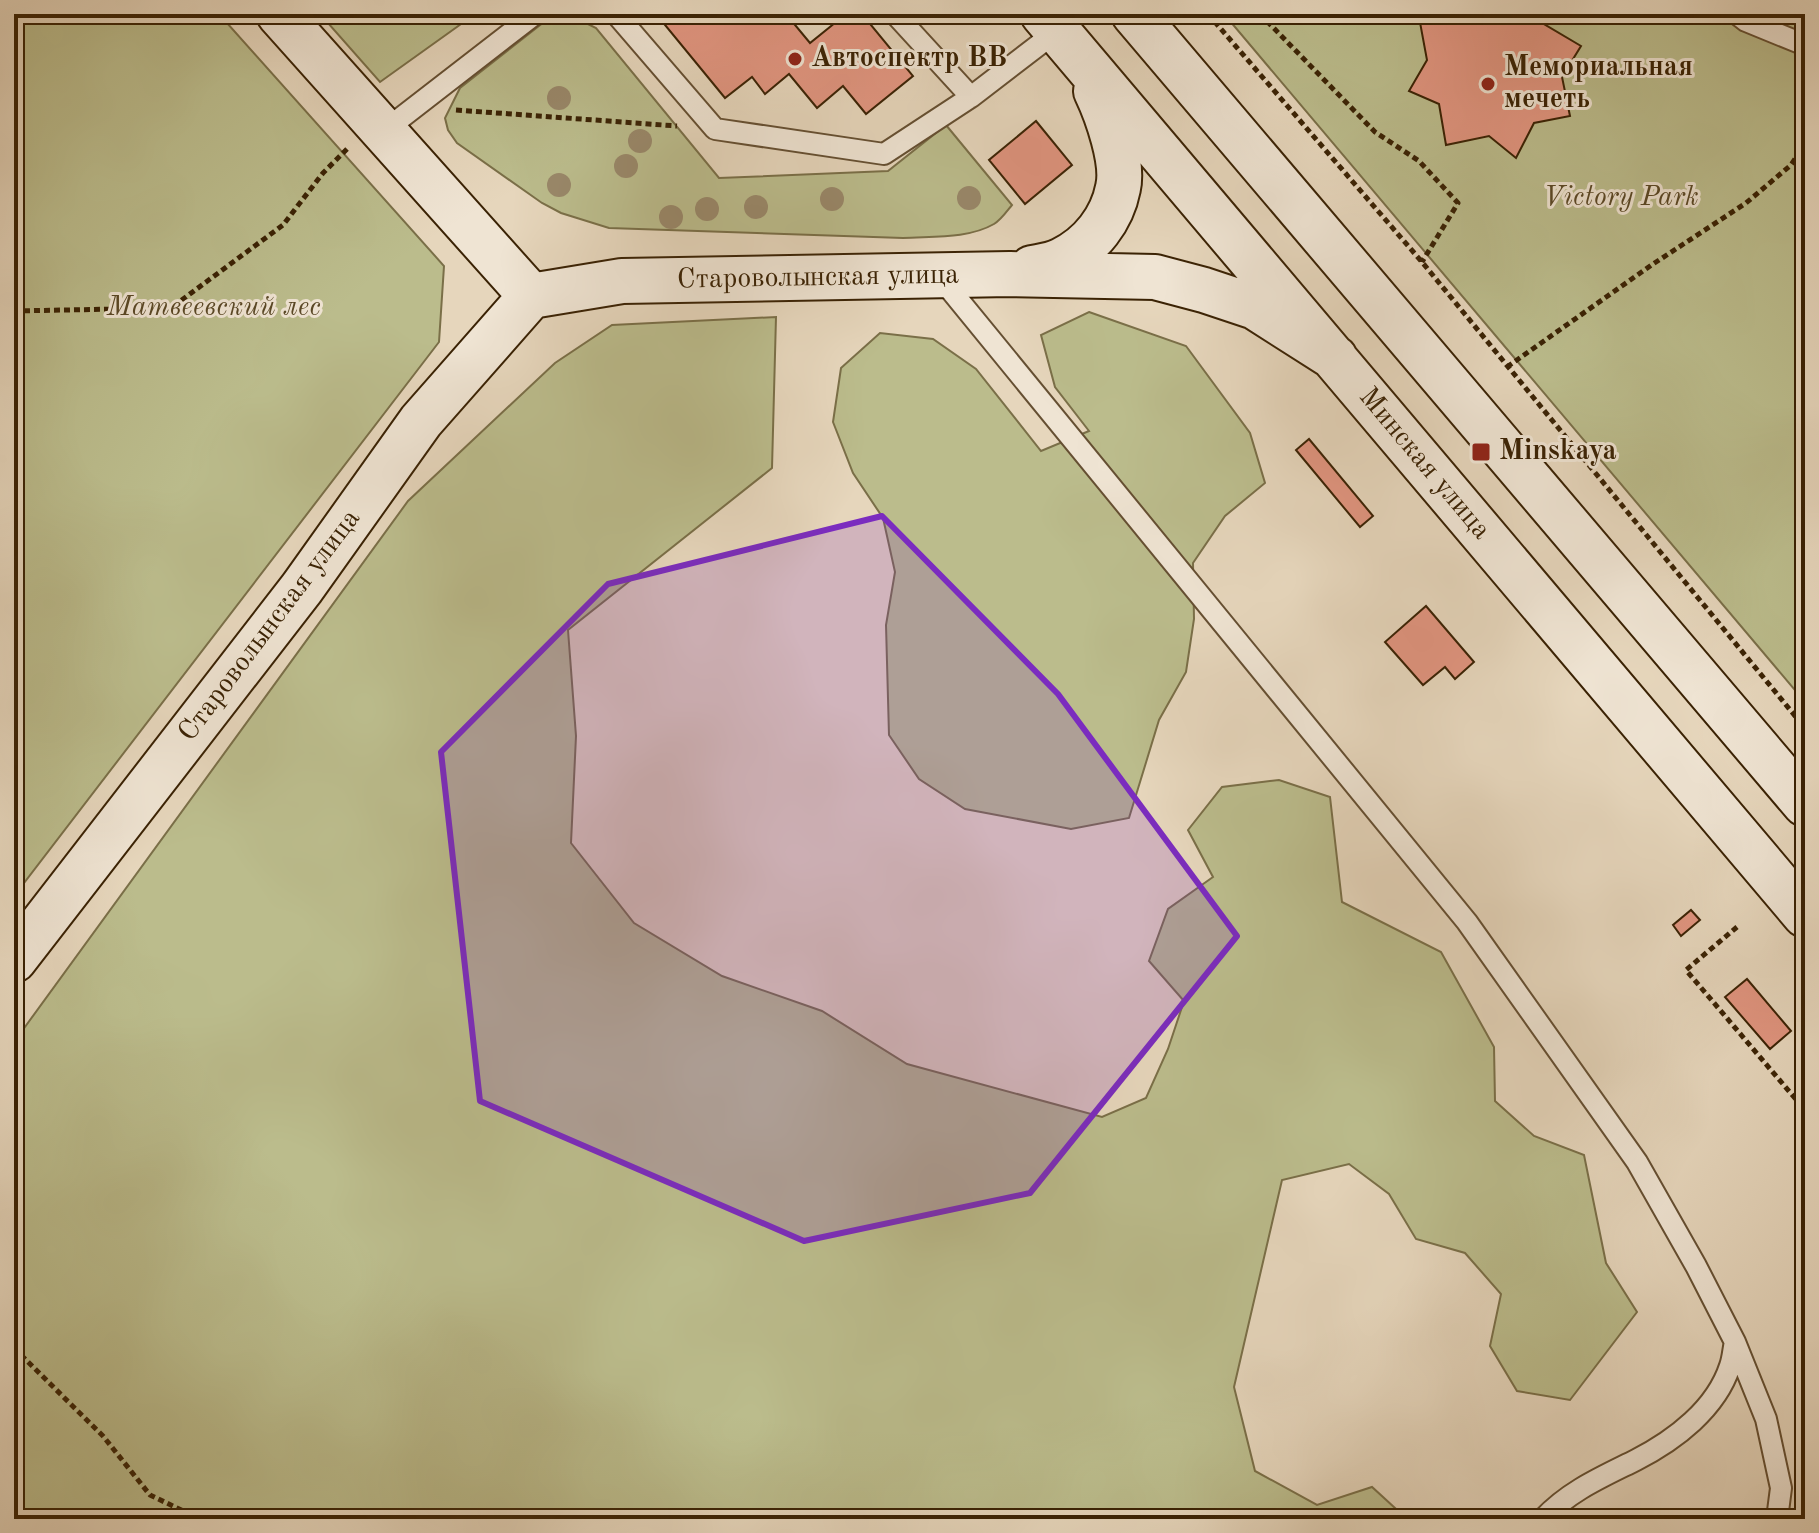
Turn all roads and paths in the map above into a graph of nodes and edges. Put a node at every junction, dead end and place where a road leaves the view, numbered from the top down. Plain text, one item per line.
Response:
1 (279, 14) edge
2 (535, 14) edge
3 (616, 14) edge
4 (895, 14) edge
5 (1208, 14) edge
6 (1260, 14) edge
7 (1737, 14) edge
8 (1141, 18) edge
9 (1060, 34) edge
10 (1805, 45) edge
11 (971, 97) junction
12 (391, 119) junction
13 (715, 129) junction
14 (1805, 144) edge
15 (1422, 262) junction
16 (1010, 274) junction
17 (939, 276) junction
18 (531, 296) junction
19 (14, 311) edge
20 (1335, 358) junction
21 (1507, 367) junction
22 (1805, 728) edge
23 (1805, 804) edge
24 (1805, 915) edge
25 (1737, 927) dead end
26 (14, 960) edge
27 (1805, 1110) edge
28 (1735, 1342) junction
29 (21, 1355) dead end
30 (200, 1519) edge
31 (1543, 1519) edge
32 (1777, 1519) edge

1 - 12 street
2 - 12 lane
3 - 13 lane
4 - 11 lane
5 - 15 path
6 - 15 path
7 - 10 lane
8 - 23 street
9 - 11 lane
9 - 16 street
9 - 20 street, Минская улица
11 - 13 lane
12 - 13 path
12 - 18 street
12 - 19 path
14 - 21 path
15 - 21 path
16 - 17 street, Староволынская улица
16 - 20 street
17 - 18 street, Староволынская улица
17 - 28 lane
18 - 26 street, Староволынская улица
20 - 24 street, Минская улица
21 - 22 path
25 - 27 path
28 - 31 lane
28 - 32 lane
29 - 30 path

